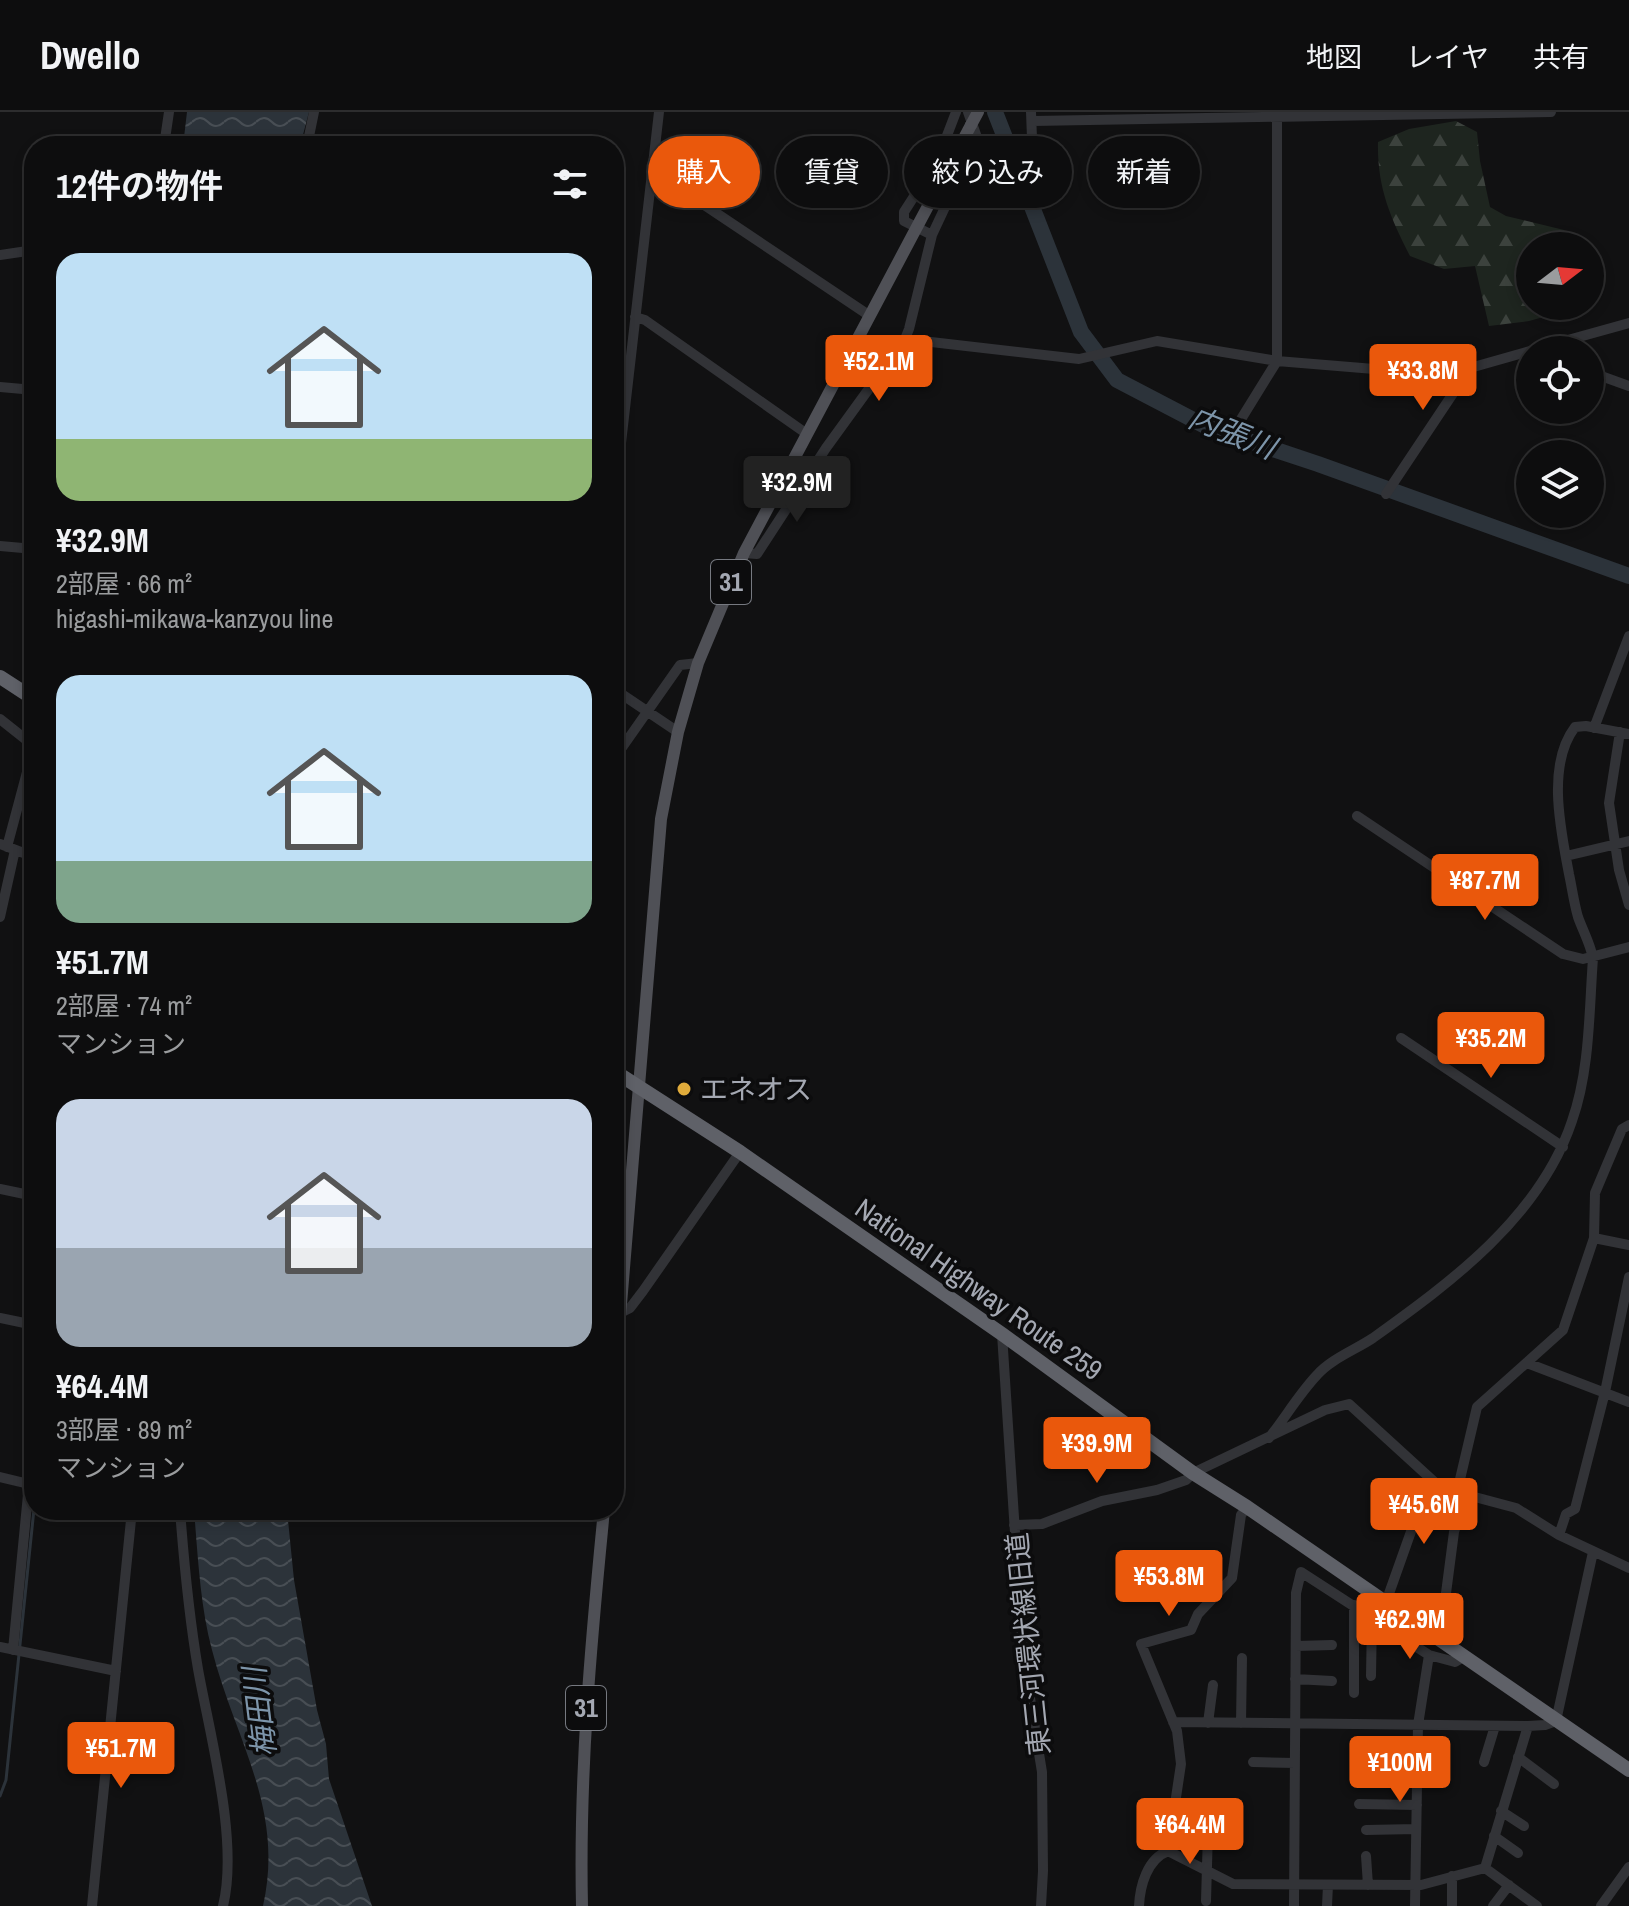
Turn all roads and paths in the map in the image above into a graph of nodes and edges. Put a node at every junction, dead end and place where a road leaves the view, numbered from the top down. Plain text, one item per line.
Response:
1 (169, 112) edge
2 (314, 112) edge
3 (659, 112) edge
4 (956, 112) edge
5 (978, 112) edge
6 (1551, 112) edge
7 (1277, 114) edge
8 (1032, 116) edge
9 (970, 118) edge
10 (165, 136) edge
11 (309, 136) edge
12 (656, 136) edge
13 (648, 205) edge
14 (709, 208) edge
15 (915, 228) junction
16 (932, 235) junction
17 (24, 251) edge
18 (0, 255) edge
19 (870, 316) junction
20 (635, 317) junction
21 (1629, 323) edge
22 (1583, 336) edge
23 (905, 339) junction
24 (1516, 355) edge
25 (1277, 361) junction
26 (1470, 368) junction
27 (1604, 377) edge
28 (1629, 386) edge
29 (0, 387) edge
30 (24, 389) edge
31 (624, 415) edge
32 (807, 434) junction
33 (1230, 437) dead end
34 (1386, 494) dead end
35 (0, 546) edge
36 (24, 548) edge
37 (744, 553) junction
38 (1629, 636) edge
39 (1626, 656) edge
40 (698, 663) junction
41 (0, 677) edge
42 (24, 693) edge
43 (624, 696) edge
44 (647, 712) junction
45 (0, 719) edge
46 (1594, 728) junction
47 (678, 732) junction
48 (1625, 733) edge
49 (24, 738) edge
50 (624, 745) edge
51 (24, 783) edge
52 (1357, 816) dead end
53 (1629, 841) edge
54 (1615, 844) junction
55 (7, 847) edge
56 (1566, 856) junction
57 (1629, 905) edge
58 (0, 917) edge
59 (1629, 947) edge
60 (1593, 958) junction
61 (1401, 1038) dead end
62 (624, 1077) edge
63 (639, 1087) junction
64 (1629, 1125) edge
65 (1563, 1147) junction
66 (740, 1152) junction
67 (0, 1189) edge
68 (24, 1194) edge
69 (1594, 1238) junction
70 (1629, 1245) edge
71 (624, 1265) edge
72 (1629, 1277) edge
73 (624, 1311) edge
74 (0, 1318) edge
75 (24, 1323) edge
76 (1002, 1334) junction
77 (1527, 1363) junction
78 (1605, 1392) junction
79 (1629, 1402) edge
80 (1269, 1438) junction
81 (1193, 1473) junction
82 (0, 1477) edge
83 (1430, 1478) junction
84 (24, 1482) edge
85 (1462, 1493) junction
86 (1247, 1507) junction
87 (29, 1520) edge
88 (131, 1520) edge
89 (181, 1520) edge
90 (603, 1520) edge
91 (1014, 1525) junction
92 (1559, 1535) junction
93 (1593, 1552) junction
94 (1629, 1568) edge
95 (1386, 1602) junction
96 (1354, 1605) junction
97 (1372, 1617) junction
98 (1440, 1639) junction
99 (1332, 1645) dead end
100 (1296, 1646) junction
101 (0, 1647) edge
102 (17, 1651) junction
103 (1429, 1655) junction
104 (1465, 1656) junction
105 (1242, 1658) dead end
106 (116, 1671) junction
107 (1371, 1676) dead end
108 (1295, 1679) junction
109 (1332, 1681) dead end
110 (1213, 1685) dead end
111 (1354, 1693) dead end
112 (1556, 1721) junction
113 (1173, 1722) junction
114 (1208, 1723) junction
115 (1241, 1723) junction
116 (1295, 1724) junction
117 (1418, 1725) junction
118 (1495, 1726) junction
119 (1528, 1726) junction
120 (1518, 1757) junction
121 (1253, 1762) dead end
122 (1484, 1762) dead end
123 (1295, 1763) junction
124 (1629, 1770) edge
125 (1554, 1784) dead end
126 (1359, 1804) dead end
127 (1417, 1805) junction
128 (1501, 1811) junction
129 (1524, 1826) dead end
130 (1416, 1829) junction
131 (1366, 1830) dead end
132 (1208, 1831) dead end
133 (1494, 1836) junction
134 (1168, 1851) junction
135 (1518, 1853) dead end
136 (1366, 1856) dead end
137 (1629, 1867) edge
138 (1485, 1868) junction
139 (1207, 1870) junction
140 (1452, 1876) junction
141 (1415, 1884) junction
142 (1294, 1885) junction
143 (1328, 1885) junction
144 (1368, 1885) junction
145 (1509, 1885) junction
146 (1206, 1901) dead end
147 (1452, 1905) edge
148 (92, 1906) edge
149 (223, 1906) edge
150 (582, 1906) edge
151 (1041, 1906) edge
152 (1139, 1906) edge
153 (1294, 1906) edge
154 (1327, 1906) edge
155 (1415, 1906) edge
156 (1493, 1906) edge
157 (1537, 1906) edge
158 (1601, 1906) edge

1 - 10 street
2 - 11 street
3 - 12 street
4 - 15 street
5 - 9 main road, 31, bridge
6 - 7 street
7 - 8 street
7 - 25 street
9 - 15 main road, 31
9 - 16 street
13 - 20 street
14 - 19 street
15 - 16 street
15 - 19 main road, 31
16 - 23 street
17 - 18 street
19 - 32 main road, 31
20 - 31 street
20 - 32 street
21 - 22 street
23 - 25 street
23 - 37 street
24 - 26 street
25 - 26 street
25 - 33 street
26 - 34 street
27 - 28 street
29 - 30 street
32 - 37 main road, 31
35 - 36 street
37 - 40 main road, 31
38 - 39 street
39 - 46 street
40 - 44 street
40 - 47 main road, 31
41 - 42 highway
43 - 44 street
44 - 47 street
44 - 50 street
45 - 49 street
46 - 48 street
46 - 56 street
47 - 63 main road, 31
48 - 54 street
51 - 55 street
52 - 60 street
53 - 54 street
54 - 56 street
54 - 57 street
55 - 58 street
56 - 60 street
59 - 60 street
60 - 65 street
61 - 65 street
62 - 63 highway, National Highway Route 259
63 - 66 highway, National Highway Route 259
63 - 71 main road, 31
64 - 69 street
65 - 80 street
66 - 73 street
66 - 76 highway, National Highway Route 259
67 - 68 street
69 - 70 street
69 - 77 street
72 - 78 street
74 - 75 street
76 - 81 highway, National Highway Route 259
76 - 91 street, 東三河環状線旧道
77 - 78 street
77 - 85 street
78 - 79 street
78 - 92 street
80 - 81 street
80 - 83 street
81 - 86 highway, National Highway Route 259
81 - 91 street
82 - 84 street
83 - 85 street
83 - 95 street
85 - 92 street
85 - 98 street
86 - 95 highway, National Highway Route 259
86 - 113 street
87 - 102 street
88 - 106 street
89 - 149 street
90 - 150 main road, 31
91 - 151 street, 東三河環状線旧道
92 - 93 street
93 - 94 street
93 - 112 street
95 - 98 highway, National Highway Route 259
96 - 97 street
96 - 100 street
96 - 111 street
97 - 103 street
97 - 107 street
98 - 104 highway, National Highway Route 259
99 - 100 street
100 - 108 street
101 - 102 street
102 - 106 street
103 - 104 street
103 - 117 street
104 - 112 highway, National Highway Route 259
105 - 115 street
106 - 148 street
108 - 109 street
108 - 116 street
110 - 114 street
112 - 119 street
112 - 124 highway, National Highway Route 259
113 - 114 street
113 - 134 street
114 - 115 street
115 - 116 street
116 - 117 street
116 - 123 street
117 - 118 street
117 - 127 street
118 - 119 street
118 - 122 street
119 - 120 street
120 - 125 street
120 - 128 street
121 - 123 street
123 - 142 street
126 - 127 street
127 - 130 street
128 - 129 street
128 - 133 street
130 - 131 street
130 - 141 street
132 - 139 street
133 - 135 street
133 - 138 street
134 - 139 street
134 - 152 street
136 - 144 street
137 - 158 street
138 - 140 street
138 - 145 street
139 - 142 street
139 - 146 street
140 - 141 street
140 - 147 street
141 - 144 street
141 - 155 street
142 - 143 street
142 - 153 street
143 - 144 street
143 - 154 street
145 - 156 street
145 - 157 street

